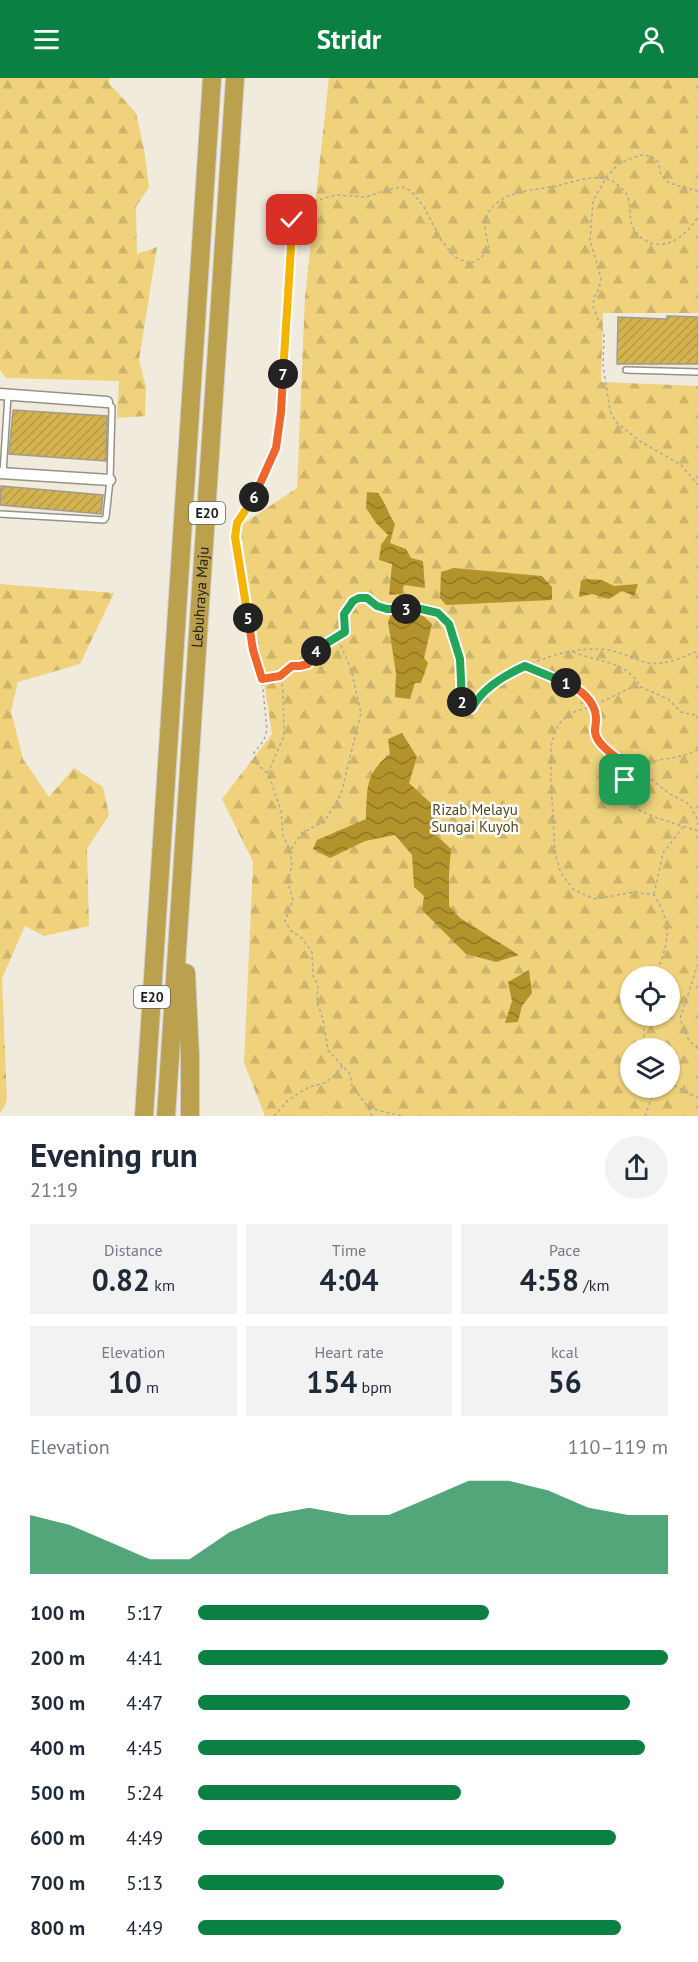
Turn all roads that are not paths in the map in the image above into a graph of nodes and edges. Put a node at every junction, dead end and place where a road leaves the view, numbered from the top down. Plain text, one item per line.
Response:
1 (212, 78) edge
2 (236, 78) edge
3 (626, 370) dead end
4 (698, 372) edge
5 (4, 394) edge
6 (107, 402) joint
7 (2, 473) edge
8 (110, 480) junction
9 (0, 514) edge
10 (159, 879) junction
11 (179, 930) junction
12 (134, 1116) edge
13 (144, 1116) edge
14 (166, 1116) edge
15 (190, 1116) edge

1 - 10 highway, Lebuhraya Maju / E20
2 - 11 highway, Lebuhraya Maju / E20
3 - 4 lane
5 - 6 street
5 - 7 lane
6 - 8 lane
7 - 8 street
8 - 9 lane
10 - 12 highway
10 - 13 highway, Lebuhraya Maju / E20
11 - 14 highway, Lebuhraya Maju / E20
11 - 15 highway

